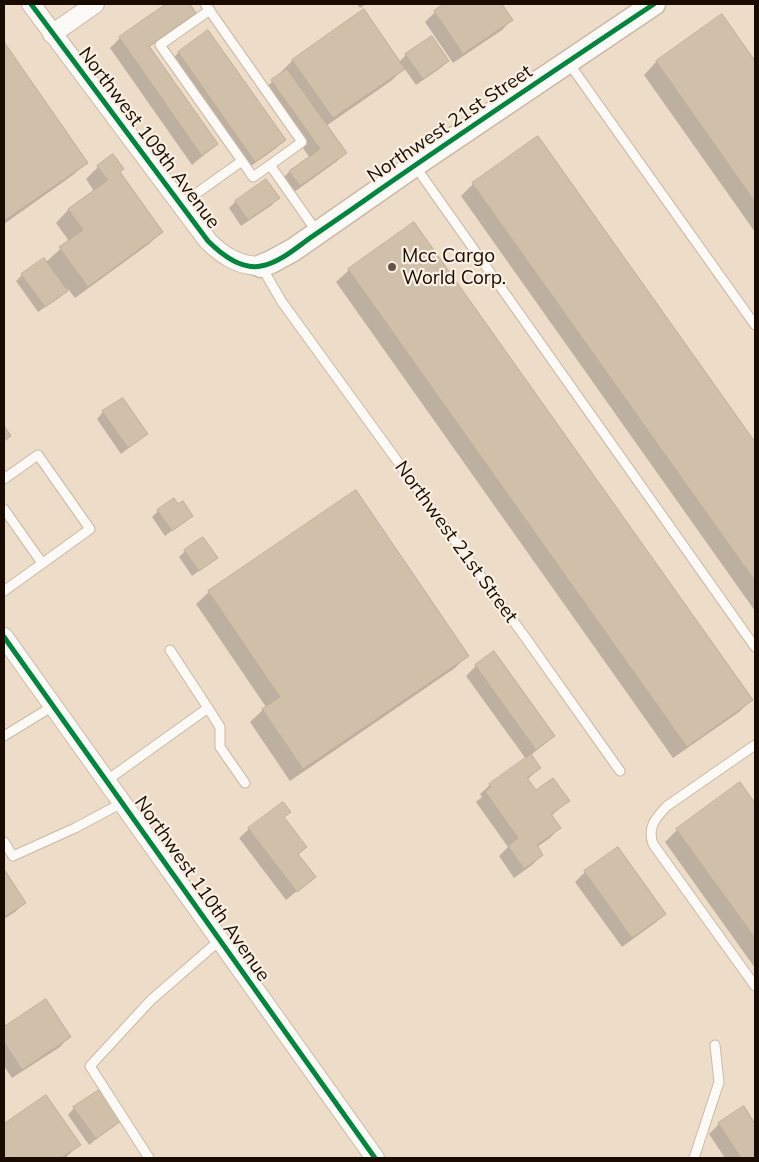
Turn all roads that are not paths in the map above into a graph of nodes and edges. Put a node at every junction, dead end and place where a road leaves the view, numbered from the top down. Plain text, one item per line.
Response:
1 (31, 4) edge
2 (95, 4) edge
3 (654, 4) edge
4 (208, 7) edge
5 (52, 34) junction
6 (567, 62) junction
7 (242, 162) junction
8 (270, 164) junction
9 (414, 165) junction
10 (180, 205) junction
11 (317, 233) junction
12 (261, 266) junction
13 (755, 326) edge
14 (4, 478) edge
15 (4, 508) edge
16 (42, 563) junction
17 (4, 590) edge
18 (4, 636) edge
19 (755, 647) edge
20 (170, 650) dead end
21 (53, 706) junction
22 (208, 708) junction
23 (4, 736) edge
24 (755, 745) edge
25 (620, 772) dead end
26 (106, 781) junction
27 (245, 783) dead end
28 (122, 803) junction
29 (4, 842) edge
30 (220, 940) junction
31 (755, 986) edge
32 (715, 1045) dead end
33 (149, 1158) edge
34 (375, 1158) edge
35 (694, 1158) edge

1 - 5 street, Northwest 109th Avenue
2 - 5 street
3 - 6 street, Northwest 21st Street
4 - 7 lane
4 - 8 lane
5 - 10 street, Northwest 109th Avenue
6 - 9 street, Northwest 21st Street
6 - 13 lane
7 - 8 lane
7 - 10 lane
8 - 11 lane
9 - 11 street, Northwest 21st Street
9 - 19 lane, Northwest 21st Street
10 - 12 street, Northwest 109th Avenue
11 - 12 street, Northwest 21st Street
12 - 25 lane, Northwest 21st Street
14 - 16 lane
15 - 16 lane
16 - 17 lane
18 - 21 street, Northwest 110th Avenue
20 - 22 lane
21 - 23 lane
21 - 26 street, Northwest 110th Avenue
22 - 26 lane
22 - 27 lane
24 - 31 lane
26 - 28 street, Northwest 110th Avenue
28 - 29 lane
28 - 30 street, Northwest 110th Avenue
30 - 33 lane
30 - 34 street, Northwest 110th Avenue
32 - 35 lane

